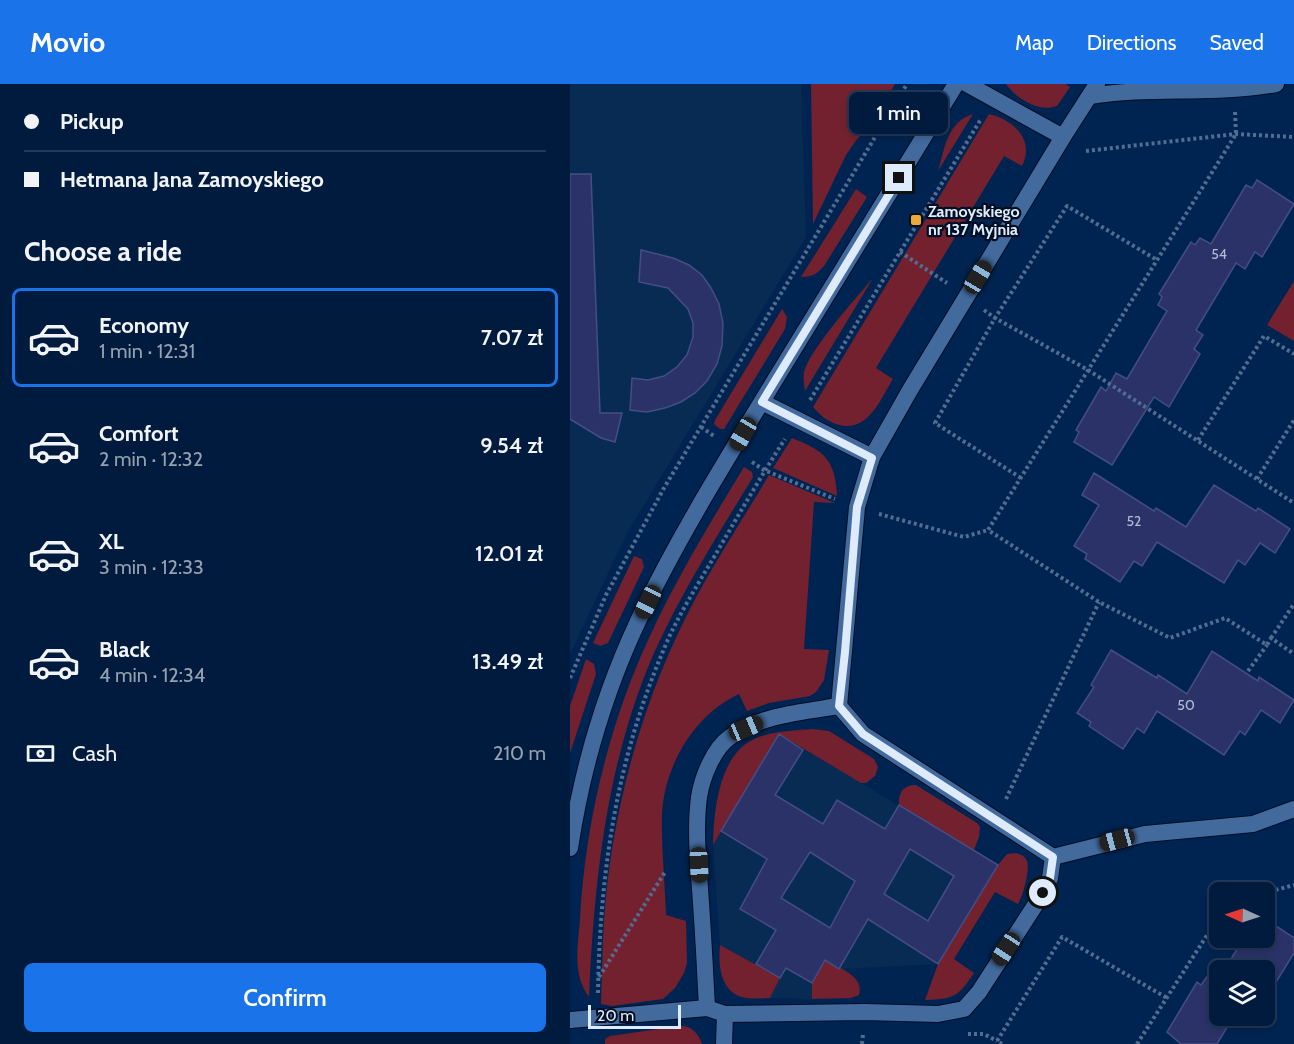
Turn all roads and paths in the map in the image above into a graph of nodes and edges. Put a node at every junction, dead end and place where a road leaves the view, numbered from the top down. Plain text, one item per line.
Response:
1 (907, 84) edge
2 (956, 84) edge
3 (968, 84) edge
4 (1276, 84) edge
5 (1235, 89) junction
6 (1094, 90) edge
7 (993, 98) junction
8 (1236, 134) junction
9 (1062, 137) junction
10 (1294, 137) edge
11 (1086, 151) dead end
12 (900, 252) junction
13 (1157, 260) junction
14 (934, 273) dead end
15 (966, 297) junction
16 (995, 318) junction
17 (1294, 354) edge
18 (1088, 370) junction
19 (762, 402) junction
20 (798, 420) junction
21 (1294, 420) edge
22 (701, 427) junction
23 (720, 440) dead end
24 (1198, 440) junction
25 (872, 458) junction
26 (1021, 478) junction
27 (1257, 479) junction
28 (1294, 503) edge
29 (1099, 602) junction
30 (1294, 604) edge
31 (1271, 639) junction
32 (1267, 645) junction
33 (1294, 654) edge
34 (1248, 671) dead end
35 (570, 678) edge
36 (839, 706) junction
37 (1294, 808) edge
38 (997, 819) junction
39 (570, 848) edge
40 (1053, 857) junction
41 (665, 872) dead end
42 (1294, 885) edge
43 (1275, 889) edge
44 (1209, 932) edge
45 (598, 978) junction
46 (1167, 998) junction
47 (707, 1008) junction
48 (725, 1014) junction
49 (598, 1019) junction
50 (570, 1020) edge
51 (724, 1044) edge
52 (1002, 1044) edge
53 (1137, 1044) edge

1 - 22 path
2 - 19 street
3 - 7 street
4 - 5 street
5 - 6 street
5 - 8 path
6 - 9 street
7 - 9 street
7 - 12 path
8 - 10 path
8 - 11 path
8 - 13 path
9 - 15 street
12 - 14 path
12 - 20 path
13 - 16 path
13 - 18 path
15 - 16 path
15 - 25 street
16 - 18 path
16 - 26 path
17 - 24 path
18 - 24 path
18 - 26 path
19 - 20 street
19 - 39 street
20 - 25 street
20 - 45 path
21 - 27 path
22 - 23 path
22 - 35 path
24 - 27 path
25 - 36 street
26 - 29 path
27 - 28 path
29 - 32 path
29 - 38 path
30 - 31 path
31 - 32 path
31 - 33 path
32 - 34 path
36 - 38 street
36 - 47 street
37 - 40 street
38 - 40 street
40 - 48 street
41 - 45 path
42 - 43 path
44 - 46 path
45 - 49 path
46 - 52 path
46 - 53 path
47 - 48 street
47 - 49 street
48 - 51 street
49 - 50 street

